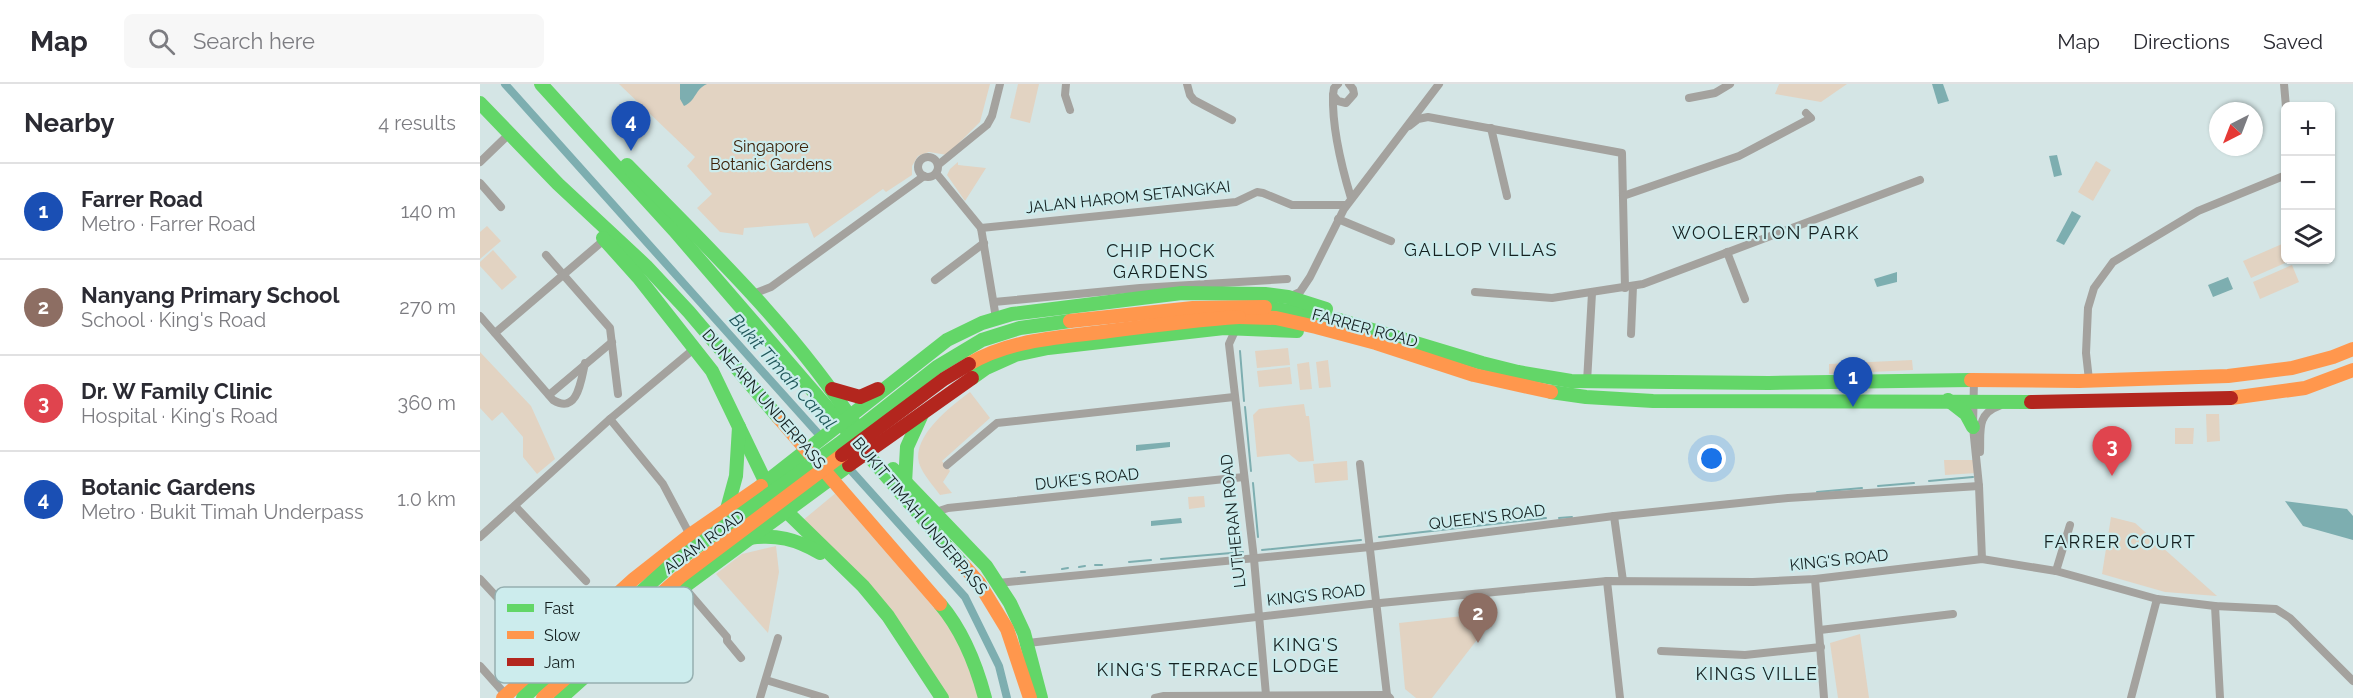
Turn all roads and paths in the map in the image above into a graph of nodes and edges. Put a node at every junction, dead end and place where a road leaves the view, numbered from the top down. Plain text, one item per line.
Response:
1 (541, 84) edge
2 (1000, 84) edge
3 (1066, 84) edge
4 (1187, 84) edge
5 (1338, 84) edge
6 (1349, 84) edge
7 (1439, 84) edge
8 (1730, 84) edge
9 (2284, 84) edge
10 (1333, 94) junction
11 (1689, 98) dead end
12 (2286, 102) edge
13 (1346, 103) junction
14 (480, 104) edge
15 (565, 110) junction
16 (1070, 110) dead end
17 (1806, 113) dead end
18 (1334, 116) junction
19 (1232, 120) dead end
20 (1409, 126) junction
21 (1491, 128) junction
22 (506, 136) junction
23 (480, 162) edge
24 (937, 169) junction
25 (924, 176) junction
26 (2281, 177) edge
27 (1920, 180) dead end
28 (480, 183) edge
29 (1507, 196) dead end
30 (1623, 196) junction
31 (1349, 202) junction
32 (501, 207) dead end
33 (1338, 219) junction
34 (981, 228) junction
35 (604, 240) junction
36 (1391, 241) dead end
37 (984, 243) junction
38 (1727, 252) junction
39 (546, 255) dead end
40 (563, 274) junction
41 (1310, 276) junction
42 (1287, 279) dead end
43 (935, 280) dead end
44 (1629, 287) junction
45 (1475, 292) dead end
46 (1592, 293) junction
47 (1288, 297) junction
48 (757, 299) junction
49 (1745, 299) dead end
50 (994, 302) junction
51 (1328, 309) junction
52 (480, 316) edge
53 (996, 318) junction
54 (1240, 323) junction
55 (1214, 329) junction
56 (1382, 331) junction
57 (495, 333) junction
58 (1631, 334) dead end
59 (612, 342) junction
60 (1229, 344) junction
61 (695, 348) junction
62 (2353, 349) edge
63 (585, 363) junction
64 (918, 363) junction
65 (2353, 370) edge
66 (1974, 380) junction
67 (2089, 380) junction
68 (1587, 382) junction
69 (892, 384) junction
70 (832, 389) junction
71 (618, 394) dead end
72 (549, 395) junction
73 (945, 396) junction
74 (1234, 397) junction
75 (1948, 400) junction
76 (1974, 401) junction
77 (2011, 402) junction
78 (922, 413) junction
79 (610, 419) junction
80 (850, 419) junction
81 (739, 424) junction
82 (1973, 427) junction
83 (874, 447) junction
84 (848, 452) junction
85 (1360, 464) dead end
86 (1978, 464) junction
87 (947, 465) dead end
88 (1244, 477) junction
89 (766, 483) junction
90 (905, 483) junction
91 (1979, 486) junction
92 (515, 506) junction
93 (727, 509) junction
94 (786, 511) junction
95 (933, 513) junction
96 (1614, 516) junction
97 (706, 524) junction
98 (2070, 525) dead end
99 (690, 535) junction
100 (480, 537) edge
101 (748, 538) junction
102 (1370, 547) junction
103 (728, 554) junction
104 (1254, 559) junction
105 (1982, 559) junction
106 (840, 565) junction
107 (2056, 571) junction
108 (480, 579) edge
109 (1815, 579) junction
110 (586, 581) dead end
111 (1607, 581) junction
112 (1623, 581) junction
113 (998, 583) junction
114 (625, 587) edge
115 (647, 587) edge
116 (669, 587) edge
117 (689, 587) edge
118 (495, 595) edge
119 (693, 599) edge
120 (2157, 599) junction
121 (1375, 604) junction
122 (2215, 606) junction
123 (1953, 614) dead end
124 (1258, 617) junction
125 (1820, 630) junction
126 (778, 638) dead end
127 (1028, 643) junction
128 (1821, 647) junction
129 (1661, 651) dead end
130 (741, 658) dead end
131 (480, 666) edge
132 (766, 680) junction
133 (2353, 681) edge
134 (519, 683) edge
135 (540, 683) edge
136 (560, 683) edge
137 (578, 683) edge
138 (1266, 695) junction
139 (1388, 696) edge
140 (504, 697) edge
141 (523, 698) edge
142 (543, 698) edge
143 (561, 698) edge
144 (760, 698) edge
145 (825, 698) edge
146 (942, 698) edge
147 (985, 698) edge
148 (1030, 698) edge
149 (1041, 698) edge
150 (1155, 698) edge
151 (1620, 698) edge
152 (1824, 698) edge
153 (2131, 698) edge
154 (2220, 698) edge

1 - 15 highway
2 - 24 street
3 - 16 street
4 - 19 street
5 - 10 street
6 - 13 street
7 - 20 street
8 - 11 street
9 - 12 street
10 - 13 street
10 - 18 street
13 - 18 street
14 - 22 highway
15 - 48 highway
15 - 148 highway, BUKIT TIMAH UNDERPASS
17 - 30 street
18 - 31 street
20 - 21 street
20 - 31 street
21 - 29 street
21 - 30 street
22 - 23 street
22 - 35 highway
22 - 147 highway, DUNEARN UNDERPASS
24 - 25 street
24 - 25 street
24 - 34 street
25 - 48 street
26 - 67 street
27 - 38 street
28 - 32 street
30 - 44 street
31 - 33 street
31 - 34 street, JALAN HAROM SETANGKAI
33 - 36 street
33 - 41 street
34 - 37 street
35 - 40 street
35 - 61 highway
37 - 43 street
37 - 50 street
38 - 44 street
38 - 49 street
39 - 40 street
40 - 57 street
40 - 59 street
41 - 47 street
41 - 51 street
42 - 50 street
44 - 46 street
44 - 58 street
45 - 46 street
46 - 68 street
47 - 51 highway
47 - 53 highway
48 - 70 highway
50 - 53 street
51 - 56 highway
52 - 57 street
53 - 64 highway
54 - 55 highway
54 - 60 street
54 - 75 highway, FARRER ROAD
54 - 84 highway, FARRER ROAD, bridge
55 - 60 street
55 - 73 highway
56 - 68 highway, FARRER ROAD
56 - 84 highway, FARRER ROAD, bridge
57 - 72 street
59 - 63 street
59 - 71 street
60 - 74 street, LUTHERAN ROAD
61 - 79 street
61 - 81 highway
62 - 67 highway, FARRER ROAD
63 - 72 street
63 - 72 street
64 - 69 highway
64 - 73 highway
65 - 77 highway, FARRER ROAD
66 - 67 highway, FARRER ROAD
66 - 68 highway, FARRER ROAD
66 - 76 street
69 - 70 highway
69 - 80 highway
70 - 80 highway
73 - 78 highway
74 - 87 street
74 - 88 street, LUTHERAN ROAD
75 - 76 highway, FARRER ROAD
75 - 82 highway
76 - 77 highway, FARRER ROAD
76 - 82 street
77 - 86 street
78 - 83 highway
78 - 90 highway
79 - 92 street
79 - 99 street
80 - 83 highway
80 - 89 highway
81 - 89 highway
81 - 93 highway
82 - 86 street
83 - 84 highway
83 - 90 highway
84 - 94 highway
84 - 115 highway, ADAM ROAD, bridge
84 - 116 highway, ADAM ROAD, bridge
85 - 102 street
86 - 91 street
88 - 95 street, DUKE'S ROAD
88 - 104 street, LUTHERAN ROAD
89 - 93 highway
89 - 94 highway
90 - 95 highway
91 - 96 street, QUEEN'S ROAD
91 - 105 street
92 - 100 street
92 - 110 street
93 - 97 highway
94 - 101 highway
94 - 106 highway
95 - 113 highway
96 - 102 street, QUEEN'S ROAD
96 - 112 street
97 - 99 highway
97 - 103 highway
98 - 107 street
99 - 114 highway
101 - 103 highway
101 - 106 highway
102 - 104 street, QUEEN'S ROAD
102 - 121 street
103 - 117 highway
104 - 113 street, QUEEN'S ROAD
104 - 124 street, LUTHERAN ROAD
105 - 107 street, KING'S ROAD
105 - 109 street, KING'S ROAD
106 - 146 highway
107 - 120 street, KING'S ROAD
108 - 118 street
109 - 112 street, KING'S ROAD
109 - 125 street
111 - 112 street, KING'S ROAD
111 - 121 street, KING'S ROAD
111 - 151 street
113 - 127 highway
119 - 130 street, ADAM ROAD
120 - 122 street, KING'S ROAD
120 - 153 street
121 - 124 street, KING'S ROAD
121 - 139 street
122 - 133 street, KING'S ROAD
122 - 154 street
123 - 125 street
124 - 127 street, KING'S ROAD
124 - 138 street, LUTHERAN ROAD
125 - 128 street
126 - 132 street
127 - 149 highway
128 - 129 street
128 - 152 street
131 - 140 street
132 - 144 street
132 - 145 street
134 - 140 highway
135 - 141 highway, ADAM ROAD, bridge
136 - 142 highway, ADAM ROAD, bridge
137 - 143 highway
138 - 139 street
138 - 150 street

